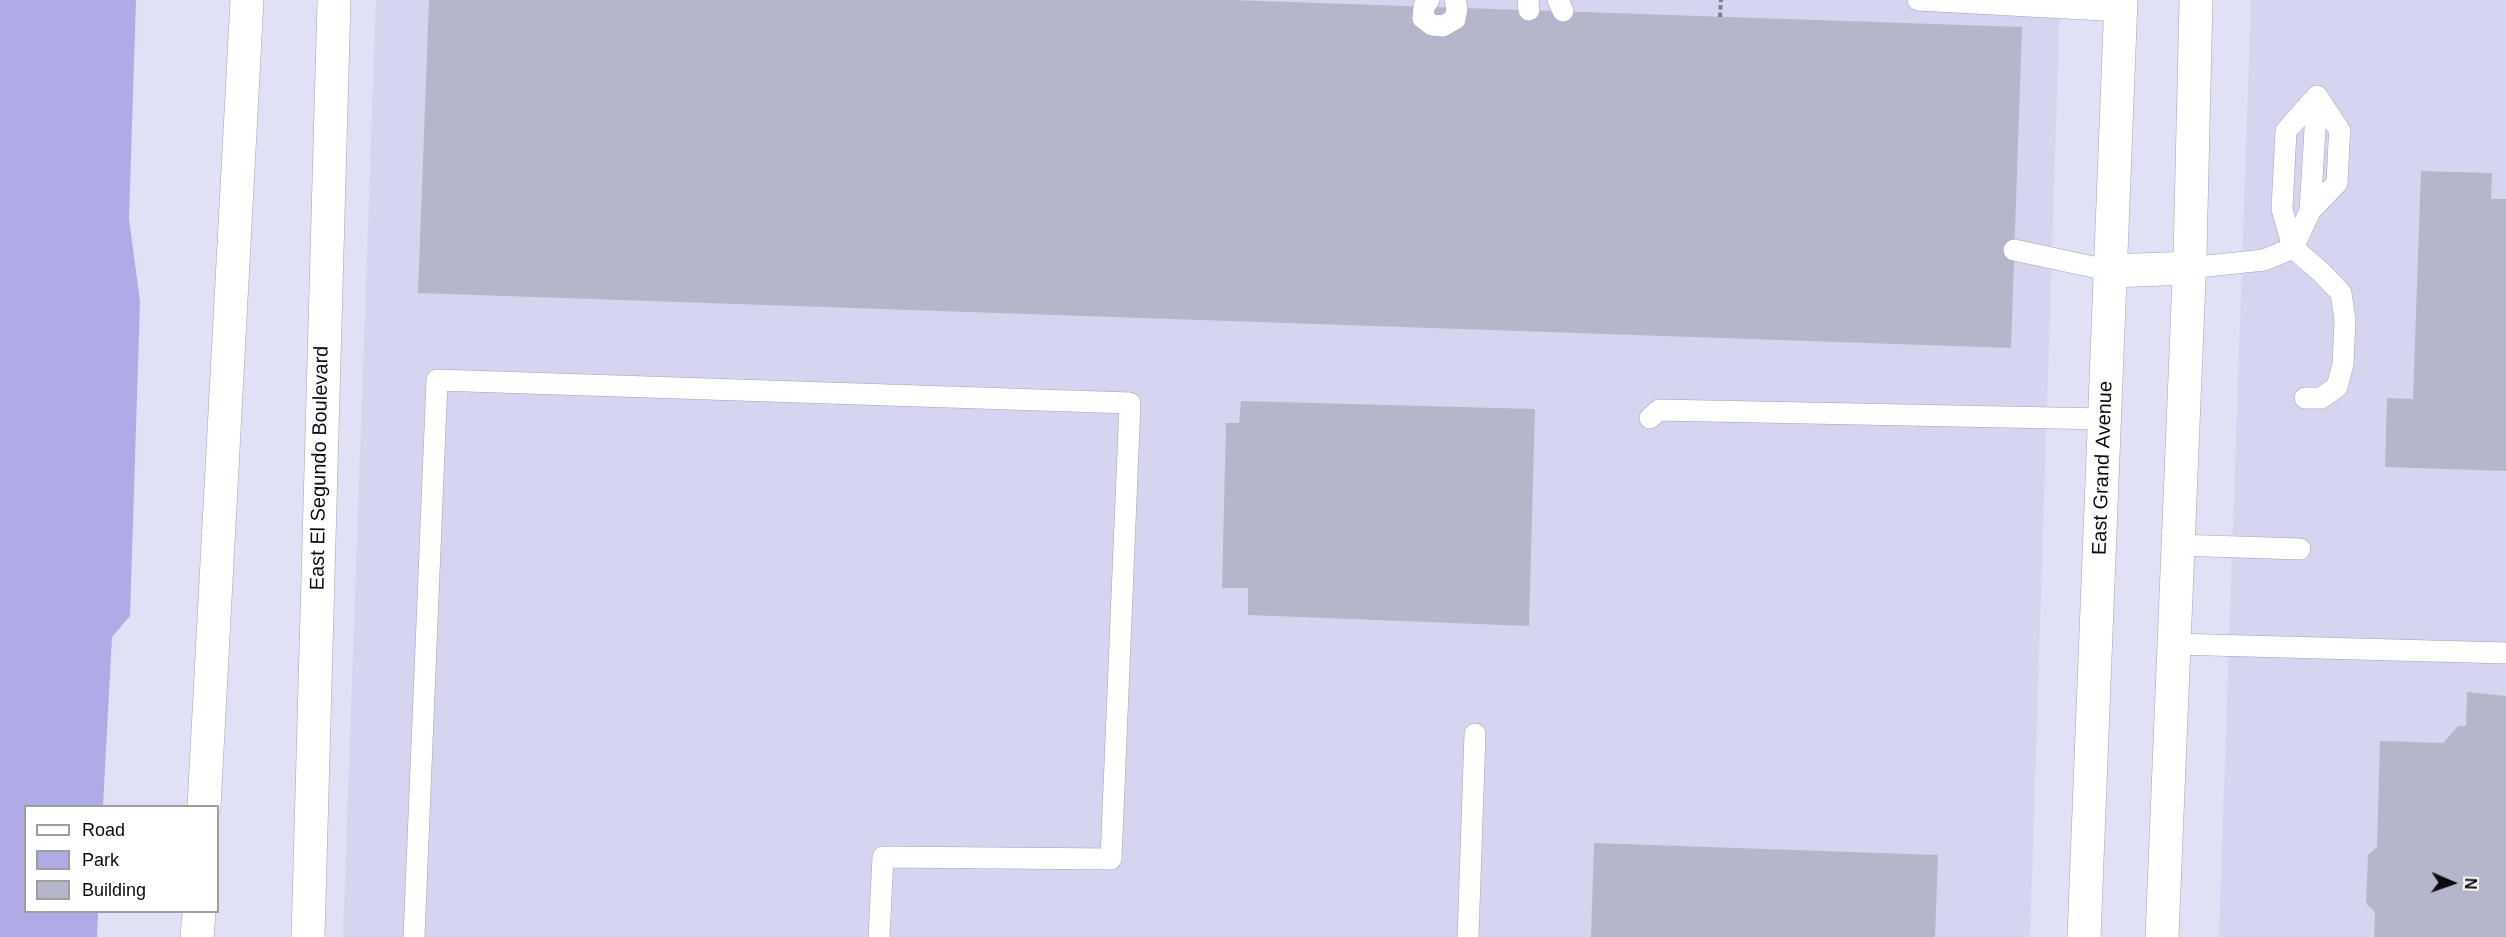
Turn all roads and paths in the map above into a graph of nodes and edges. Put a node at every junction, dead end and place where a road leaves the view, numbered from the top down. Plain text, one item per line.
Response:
1 (247, 0) edge
2 (334, 0) edge
3 (1428, 0) edge
4 (1455, 0) edge
5 (1720, 0) edge
6 (1918, 0) edge
7 (2196, 0) edge
8 (2121, 5) edge
9 (1720, 17) dead end
10 (2293, 248) junction
11 (2014, 250) dead end
12 (2189, 268) junction
13 (2112, 271) junction
14 (2305, 399) dead end
15 (1650, 418) dead end
16 (2104, 419) junction
17 (2177, 545) junction
18 (2300, 549) dead end
19 (2173, 644) junction
20 (2506, 653) edge
21 (1475, 734) dead end
22 (204, 805) edge
23 (199, 913) edge
24 (198, 937) edge
25 (308, 937) edge
26 (414, 937) edge
27 (879, 937) edge
28 (1468, 937) edge
29 (2084, 937) edge
30 (2162, 937) edge

1 - 22 street
2 - 25 street, East El Segundo Boulevard
3 - 4 lane
5 - 9 path
6 - 8 lane
7 - 12 street
8 - 13 street, East Grand Avenue
10 - 10 lane
10 - 12 lane
10 - 14 lane
11 - 13 lane
12 - 13 street
12 - 17 street
13 - 16 street, East Grand Avenue
15 - 16 lane
16 - 29 street, East Grand Avenue
17 - 18 lane
17 - 19 street
19 - 20 lane
19 - 30 street
21 - 28 lane
23 - 24 street
26 - 27 lane

